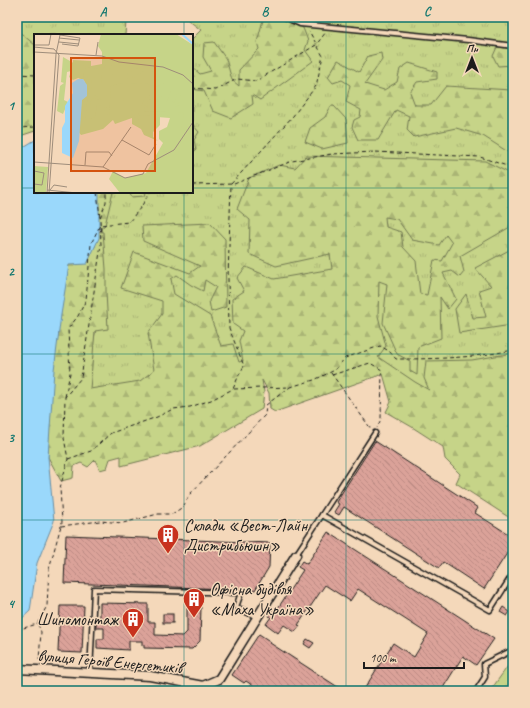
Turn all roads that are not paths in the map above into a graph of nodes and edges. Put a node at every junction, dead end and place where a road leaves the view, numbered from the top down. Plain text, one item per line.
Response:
1 (285, 17) edge
2 (513, 46) edge
3 (375, 433) road end
4 (322, 515) junction
5 (296, 555) joint
6 (513, 574) edge
7 (257, 618) junction
8 (513, 650) edge
9 (17, 669) edge
10 (90, 673) junction
11 (203, 686) junction
12 (222, 691) edge
13 (476, 691) edge

1 - 2 lane
3 - 4 lane, вулиця Героїв Енергетиків
4 - 5 lane, вулиця Героїв Енергетиків
4 - 6 lane
5 - 7 street, вулиця Героїв Енергетиків
7 - 10 lane
7 - 11 street, вулиця Героїв Енергетиків
8 - 13 lane
9 - 10 street, вулиця Героїв Енергетиків
10 - 11 street, вулиця Героїв Енергетиків
11 - 12 lane

